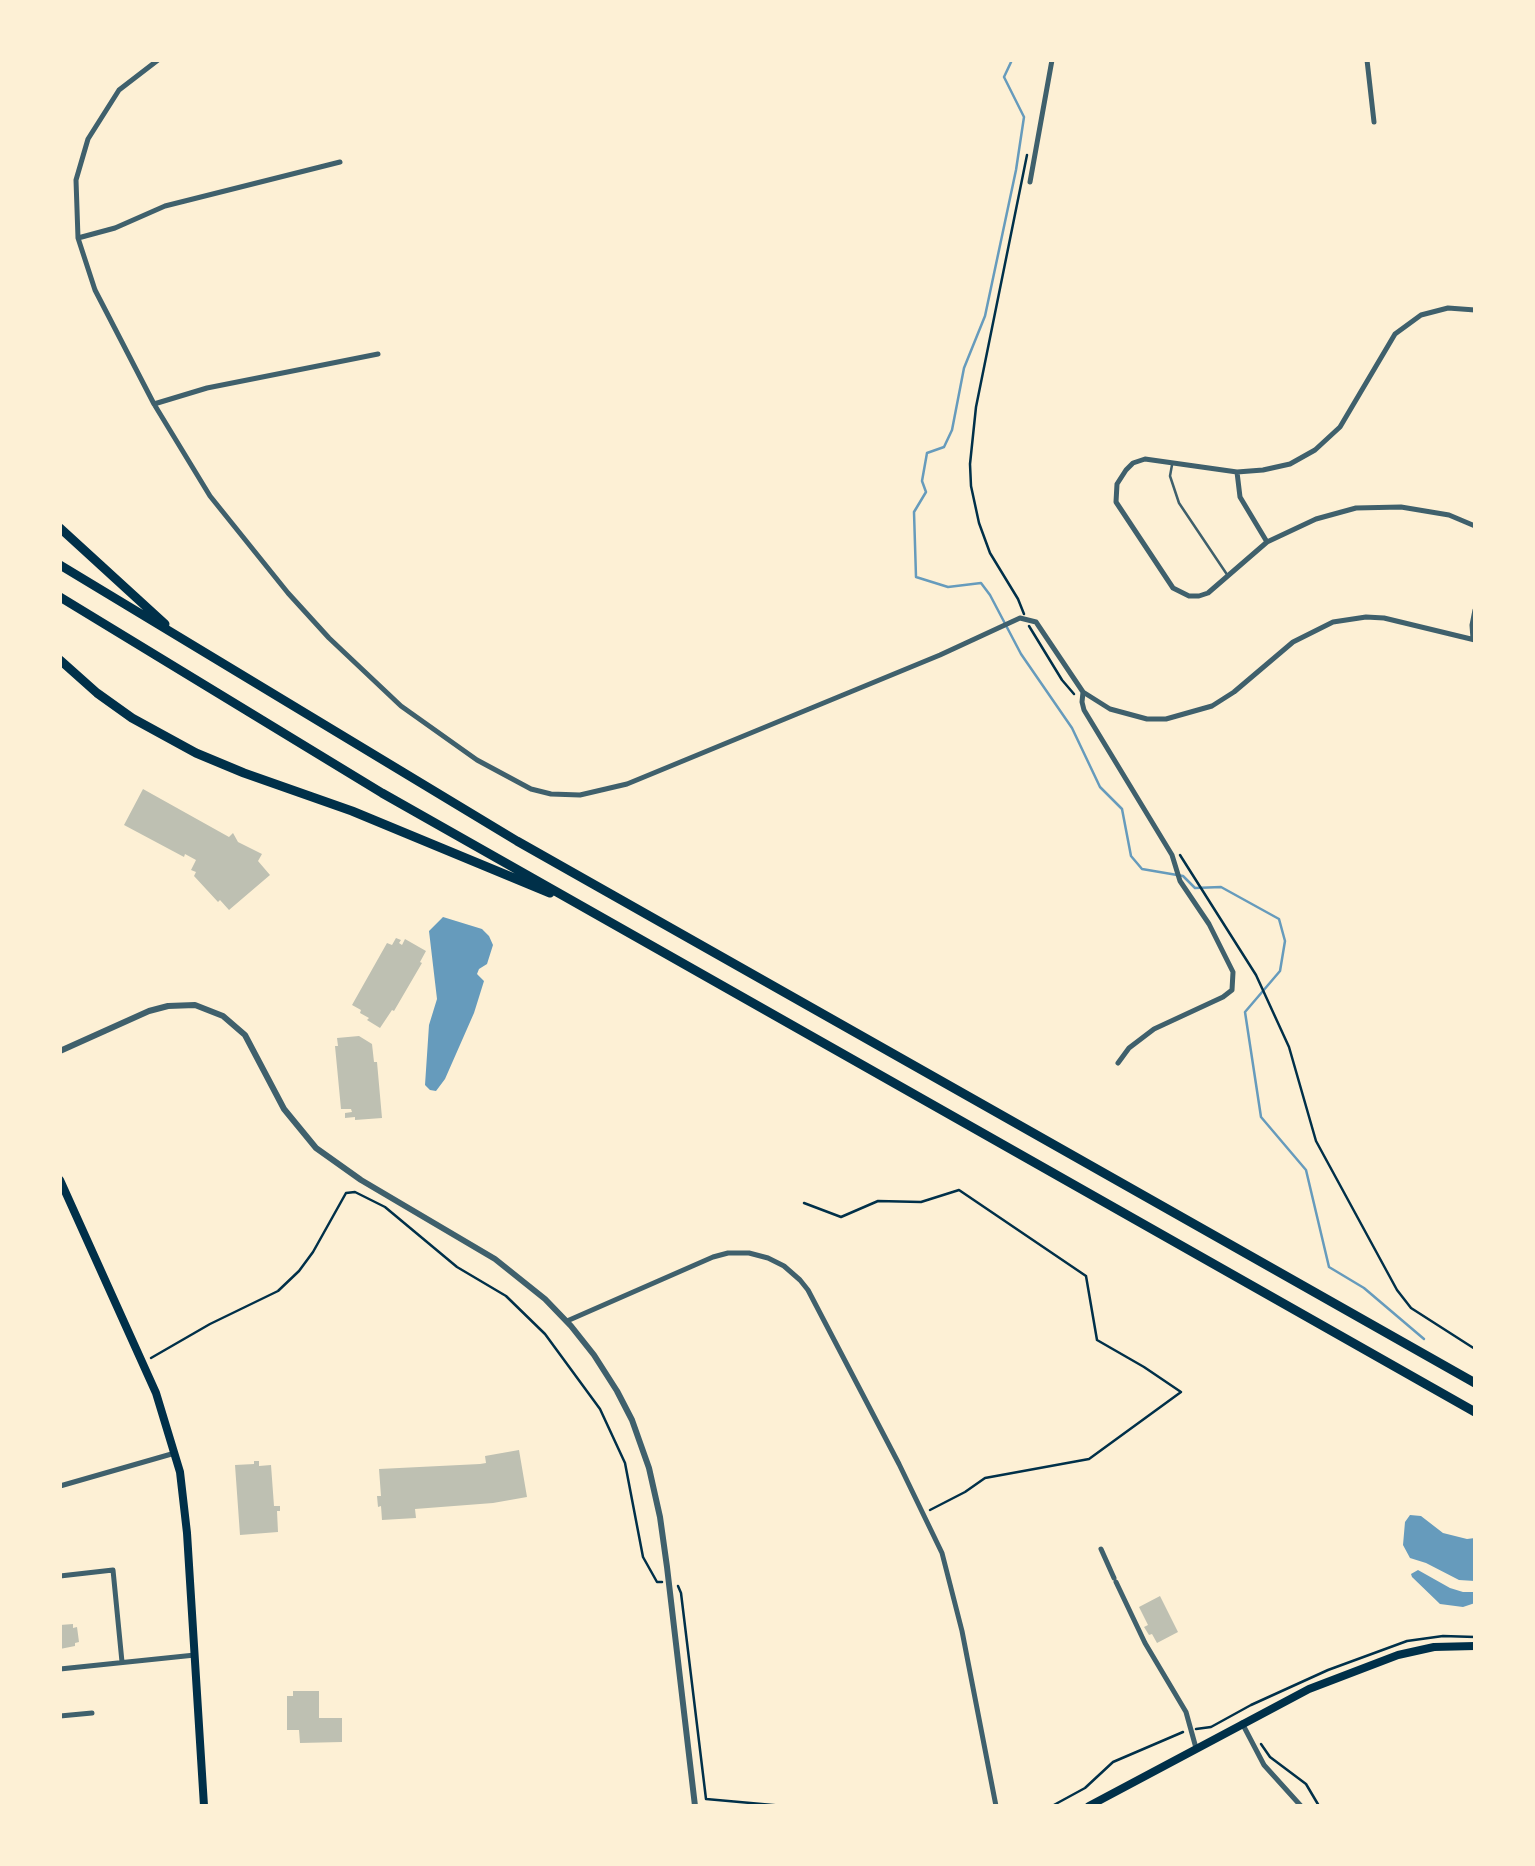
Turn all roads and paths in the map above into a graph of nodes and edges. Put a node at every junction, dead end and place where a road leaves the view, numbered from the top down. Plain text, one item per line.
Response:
1 (158, 60) edge
2 (1052, 60) edge
3 (1367, 60) edge
4 (1374, 122) dead end
5 (1027, 156) dead end
6 (340, 162) dead end
7 (1030, 182) dead end
8 (78, 238) junction
9 (1475, 310) edge
10 (378, 354) dead end
11 (154, 404) junction
12 (1172, 462) junction
13 (1237, 472) junction
14 (1475, 526) edge
15 (60, 528) edge
16 (1267, 542) junction
17 (60, 566) edge
18 (1228, 577) junction
19 (60, 597) edge
20 (1475, 610) edge
21 (1028, 619) junction
22 (172, 634) junction
23 (1474, 638) edge
24 (60, 660) edge
25 (1083, 692) junction
26 (1082, 702) junction
27 (1177, 850) dead end
28 (585, 908) junction
29 (60, 1050) edge
30 (1118, 1064) dead end
31 (60, 1180) edge
32 (804, 1203) dead end
33 (568, 1321) junction
34 (1475, 1349) edge
35 (151, 1358) dead end
36 (1475, 1383) edge
37 (1475, 1412) edge
38 (175, 1453) junction
39 (60, 1486) edge
40 (924, 1513) junction
41 (1102, 1549) dead end
42 (60, 1576) edge
43 (669, 1583) junction
44 (1475, 1646) edge
45 (195, 1655) junction
46 (122, 1662) junction
47 (60, 1670) edge
48 (1251, 1705) dead end
49 (92, 1712) dead end
50 (60, 1716) edge
51 (1242, 1723) junction
52 (1200, 1728) dead end
53 (1184, 1732) dead end
54 (1258, 1738) dead end
55 (1196, 1748) junction
56 (204, 1806) edge
57 (695, 1806) edge
58 (784, 1806) edge
59 (996, 1806) edge
60 (1052, 1806) edge
61 (1089, 1806) edge
62 (1301, 1806) edge
63 (1319, 1806) edge

1 - 8 street
2 - 7 street
3 - 4 street
5 - 21 path
6 - 8 street
8 - 11 street
9 - 13 street
10 - 11 street
11 - 21 street
12 - 13 street
12 - 18 lane
12 - 18 street
13 - 16 street
14 - 16 street
15 - 22 highway
16 - 18 street
17 - 22 highway
19 - 28 highway
20 - 23 street
21 - 25 street
21 - 26 path
22 - 36 highway
23 - 25 street
24 - 28 highway
25 - 26 street
26 - 30 street
27 - 34 path
28 - 37 highway
29 - 33 street
31 - 38 main road
32 - 40 path
33 - 40 street
33 - 43 street
35 - 43 path
38 - 39 street
38 - 45 main road
40 - 59 street
41 - 55 street
42 - 46 street
43 - 57 street
43 - 58 path
44 - 51 main road
45 - 46 street
45 - 56 main road
46 - 47 street
48 - 52 path
49 - 50 street
51 - 55 main road
51 - 62 street
53 - 60 path
54 - 63 path
55 - 61 main road

